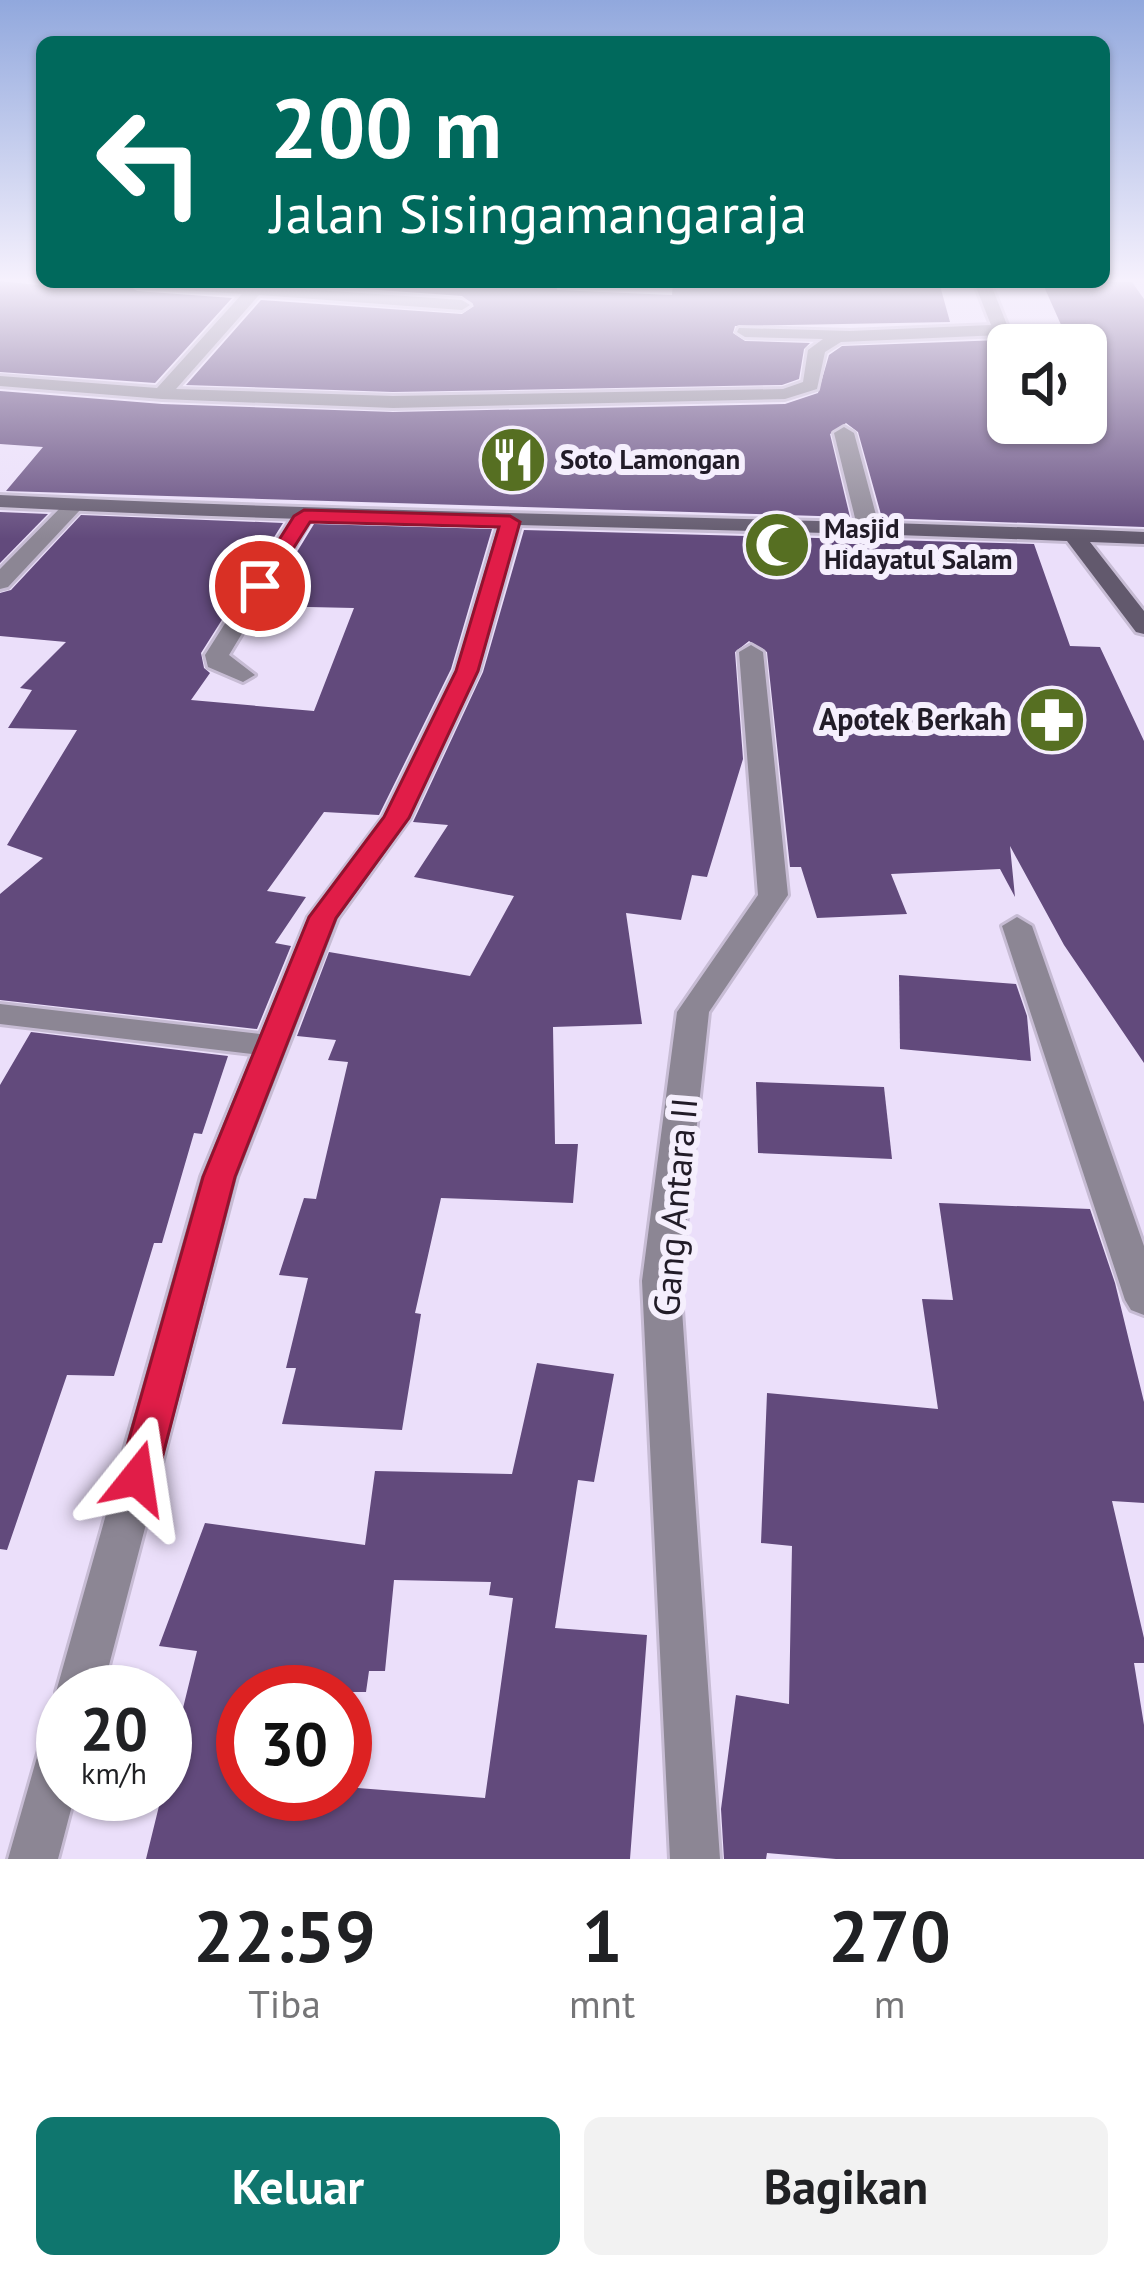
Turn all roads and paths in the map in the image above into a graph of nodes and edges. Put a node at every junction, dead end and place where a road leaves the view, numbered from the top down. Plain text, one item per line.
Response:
1 (187, 366) edge
2 (814, 366) edge
3 (0, 381) edge
4 (162, 394) junction
5 (844, 433) dead end
6 (0, 501) edge
7 (74, 505) junction
8 (304, 516) junction
9 (510, 522) junction
10 (868, 526) junction
11 (1072, 532) junction
12 (1144, 538) edge
13 (0, 582) edge
14 (1144, 627) edge
15 (751, 652) dead end
16 (243, 675) dead end
17 (1017, 926) dead end
18 (0, 1014) edge
19 (272, 1046) junction
20 (1144, 1300) edge
21 (86, 1665) edge
22 (43, 1821) edge
23 (33, 1859) edge
24 (695, 1859) edge

1 - 4 street
2 - 4 street
3 - 4 street
5 - 10 street
6 - 7 main road
7 - 8 main road
7 - 13 street
8 - 9 main road
8 - 16 street
9 - 10 main road
9 - 19 street
10 - 11 main road
11 - 12 main road
11 - 14 main road
15 - 24 street, Gang Antara II
17 - 20 street
18 - 19 street
19 - 21 street
22 - 23 street

